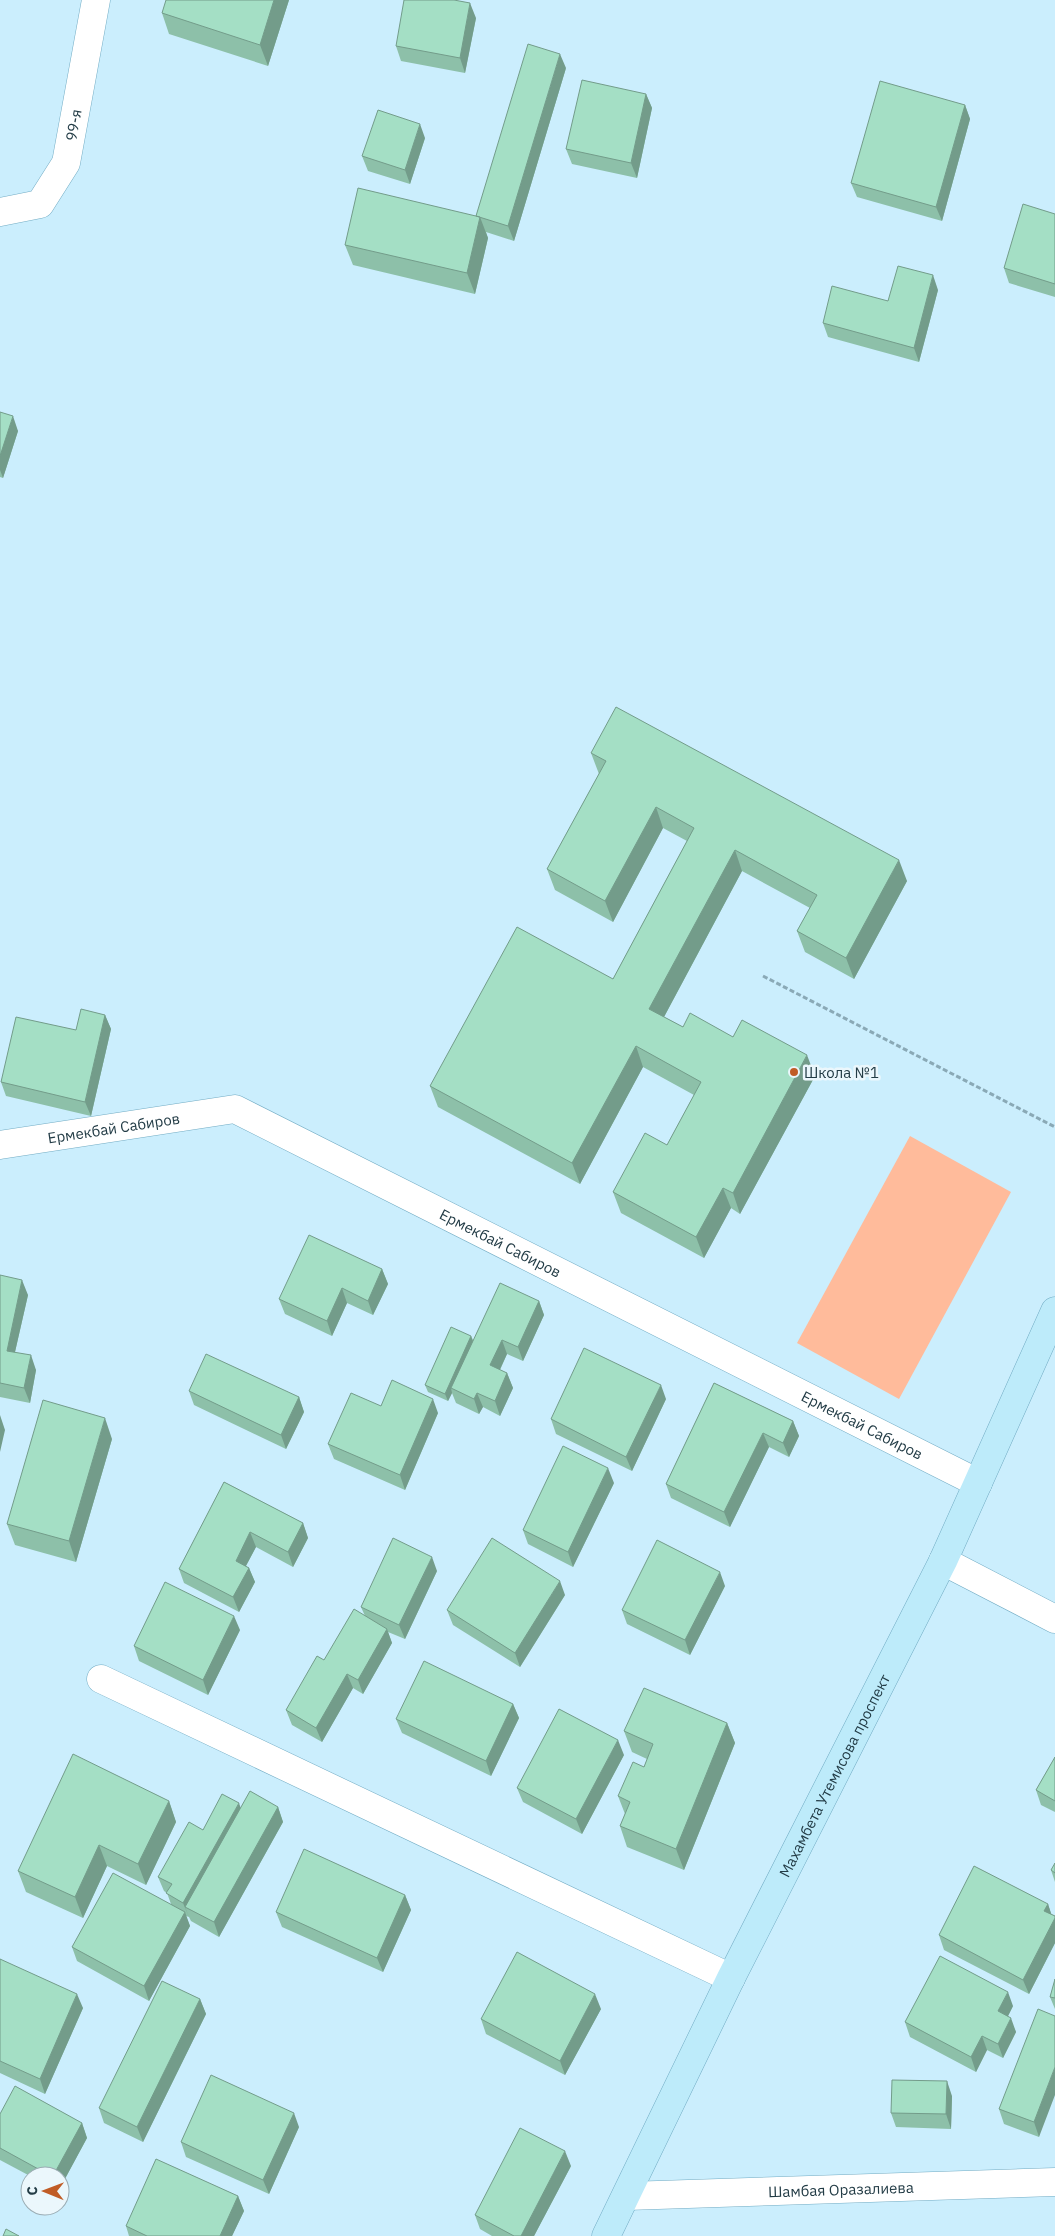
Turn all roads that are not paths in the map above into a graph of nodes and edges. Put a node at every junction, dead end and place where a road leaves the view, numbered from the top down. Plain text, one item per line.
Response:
1 (96, 0) edge
2 (0, 212) edge
3 (0, 1145) edge
4 (1055, 1311) edge
5 (978, 1483) junction
6 (943, 1561) junction
7 (1055, 1618) edge
8 (101, 1679) dead end
9 (731, 1978) junction
10 (1055, 2182) edge
11 (627, 2196) junction
12 (606, 2236) edge

1 - 2 street, 99-я
3 - 5 street, Ермекбай Сабиров
4 - 5 street, Махамбета Утемисова проспект
5 - 6 street, Махамбета Утемисова проспект
6 - 7 street
6 - 9 street, Махамбета Утемисова проспект
8 - 9 street
9 - 11 street, Махамбета Утемисова проспект
10 - 11 street, Шамбая Оразалиева
11 - 12 street, Махамбета Утемисова проспект

